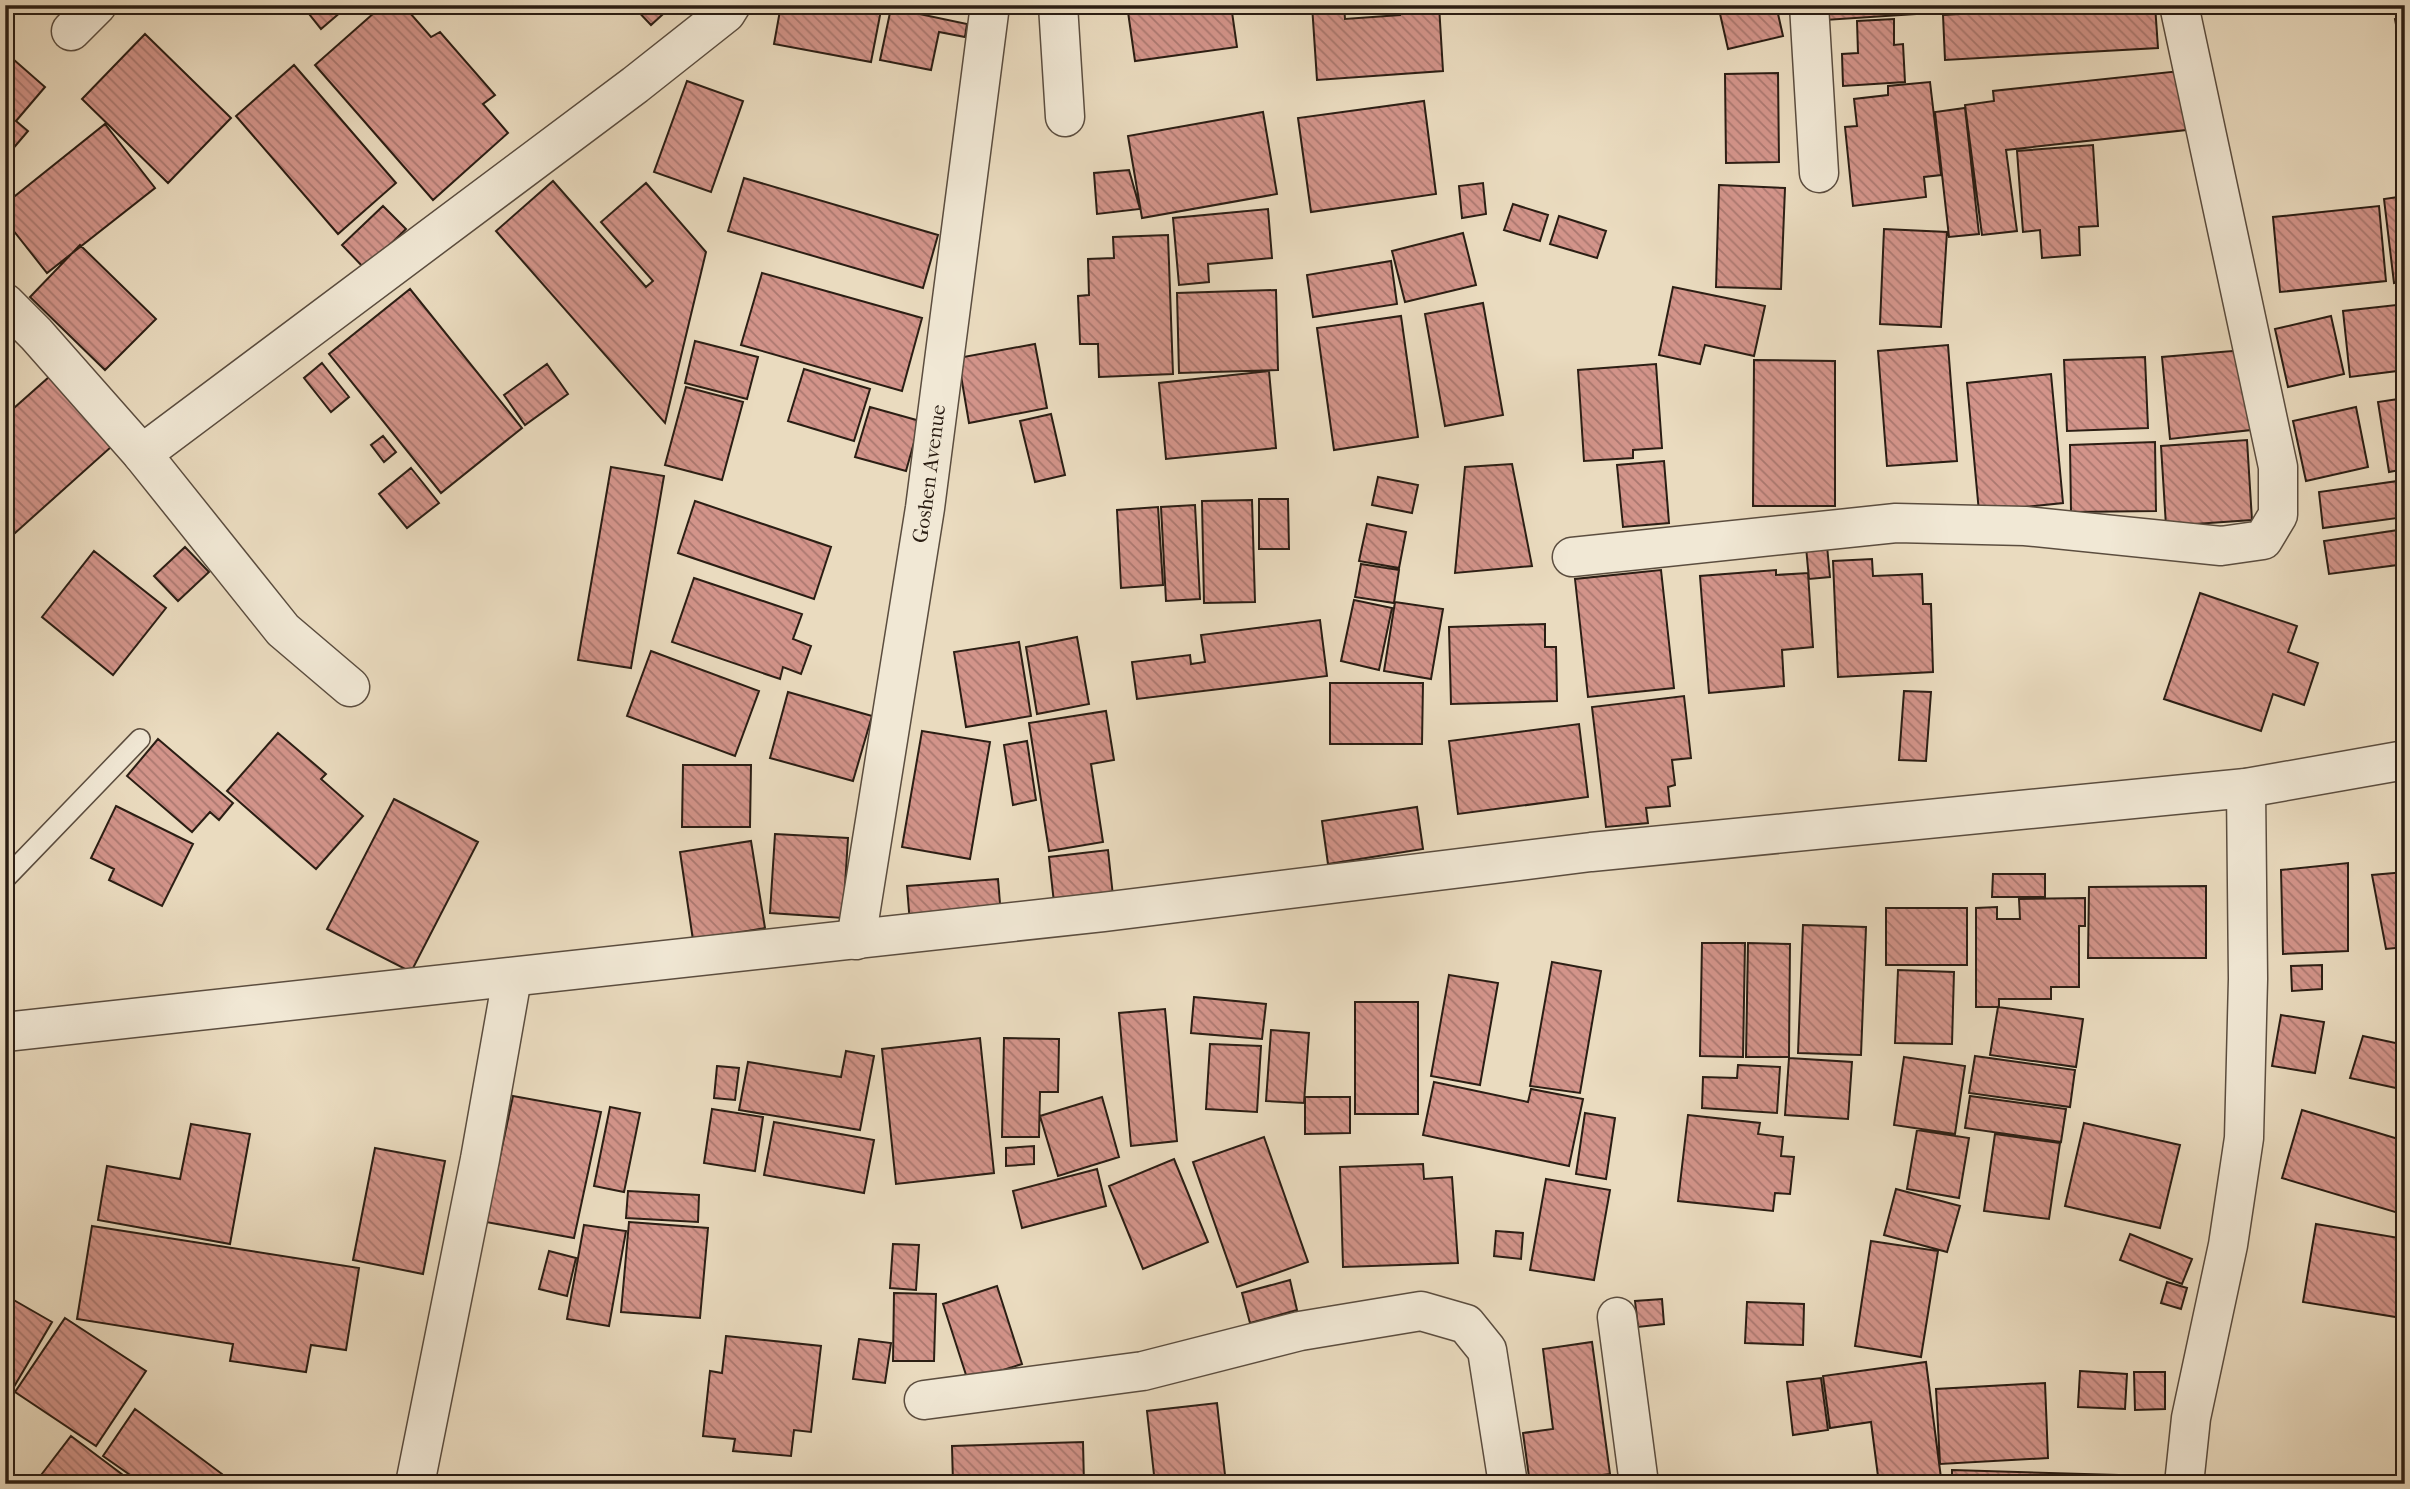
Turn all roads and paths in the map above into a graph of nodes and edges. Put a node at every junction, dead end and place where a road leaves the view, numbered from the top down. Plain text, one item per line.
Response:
1 (731, 5) edge
2 (990, 5) edge
3 (1058, 5) edge
4 (1809, 5) edge
5 (2179, 5) edge
6 (1065, 117) dead end
7 (1819, 173) dead end
8 (5, 303) edge
9 (142, 454) junction
10 (1572, 556) dead end
11 (351, 687) dead end
12 (140, 739) dead end
13 (2405, 760) edge
14 (2246, 788) junction
15 (5, 880) edge
16 (856, 940) junction
17 (512, 978) junction
18 (5, 1032) edge
19 (1617, 1317) dead end
20 (924, 1400) dead end
21 (415, 1484) edge
22 (1508, 1484) edge
23 (1639, 1484) edge
24 (2184, 1484) edge

1 - 9 street
2 - 16 street, Goshen Avenue
3 - 6 street
4 - 7 street
5 - 10 street
8 - 9 street
9 - 11 street
12 - 15 lane
13 - 14 street
14 - 16 street
14 - 24 street
16 - 17 street
17 - 18 street
17 - 21 street
19 - 23 street
20 - 22 street

